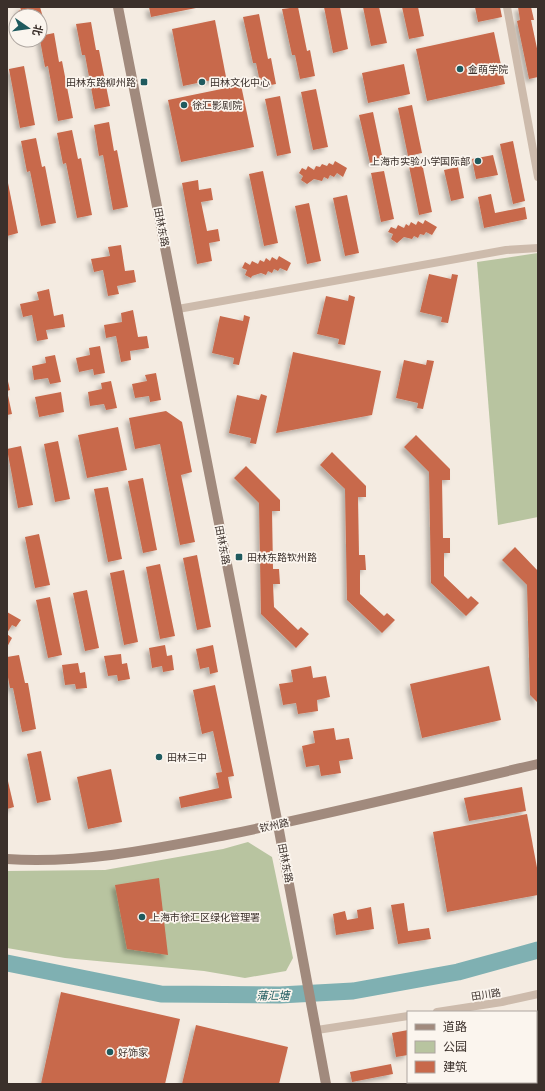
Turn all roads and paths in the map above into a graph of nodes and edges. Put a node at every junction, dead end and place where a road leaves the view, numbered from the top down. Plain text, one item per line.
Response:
1 (118, 7) edge
2 (507, 7) edge
3 (538, 177) edge
4 (538, 248) edge
5 (178, 309) junction
6 (538, 764) edge
7 (278, 824) junction
8 (7, 859) edge
9 (538, 994) edge
10 (444, 1011) edge
11 (407, 1016) edge
12 (316, 1025) junction
13 (326, 1084) edge

1 - 5 street, 田林东路
2 - 3 street
4 - 5 street
5 - 7 street, 田林东路
6 - 7 street, 钦州路
7 - 8 street, 钦州路
7 - 12 street, 田林东路
9 - 10 street, 田川路
11 - 12 street
12 - 13 street, 田林东路

